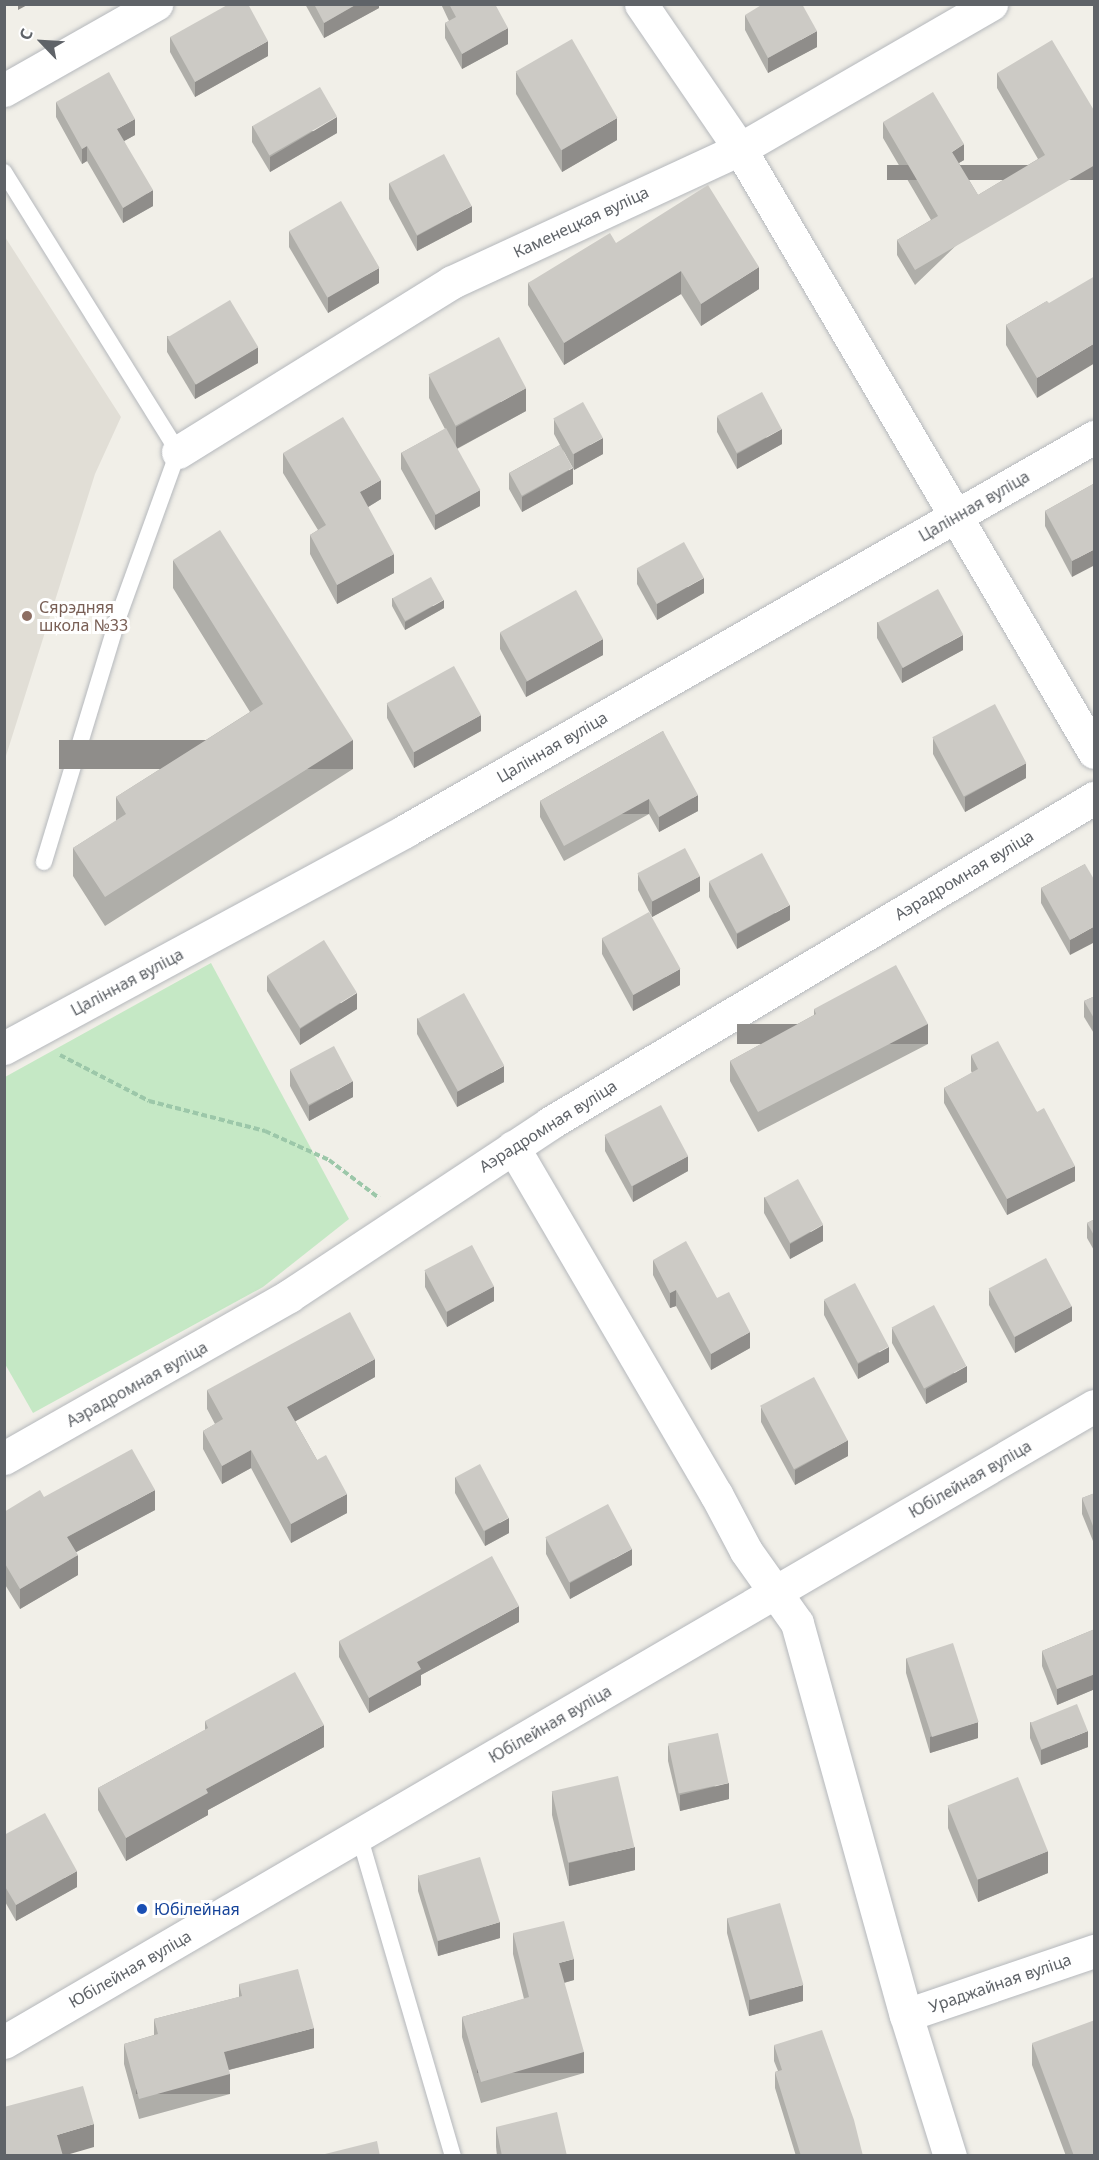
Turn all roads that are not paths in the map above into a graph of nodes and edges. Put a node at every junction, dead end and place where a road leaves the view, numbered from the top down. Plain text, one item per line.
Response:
1 (156, 4) edge
2 (640, 4) edge
3 (991, 4) edge
4 (4, 90) edge
5 (740, 149) junction
6 (4, 172) edge
7 (1095, 437) edge
8 (178, 452) junction
9 (958, 515) junction
10 (1095, 752) edge
11 (1095, 798) edge
12 (44, 862) dead end
13 (15, 1042) edge
14 (513, 1147) junction
15 (1095, 1406) edge
16 (4, 1458) edge
17 (778, 1592) junction
18 (359, 1835) junction
19 (1095, 1951) edge
20 (906, 2015) junction
21 (4, 2042) edge
22 (453, 2156) edge
23 (950, 2156) edge

1 - 4 street
2 - 5 street
3 - 5 street, Каменецкая вуліца
5 - 8 street, Каменецкая вуліца
5 - 9 street
6 - 8 lane
7 - 9 street, Цалінная вуліца
8 - 12 lane
9 - 10 street
9 - 13 street, Цалінная вуліца
11 - 14 street, Аэрадромная вуліца
14 - 16 street, Аэрадромная вуліца
14 - 17 street
15 - 17 street, Юбілейная вуліца
17 - 18 street, Юбілейная вуліца
17 - 20 street
18 - 21 street, Юбілейная вуліца
18 - 22 lane
19 - 20 street, Ураджайная вуліца
20 - 23 street

